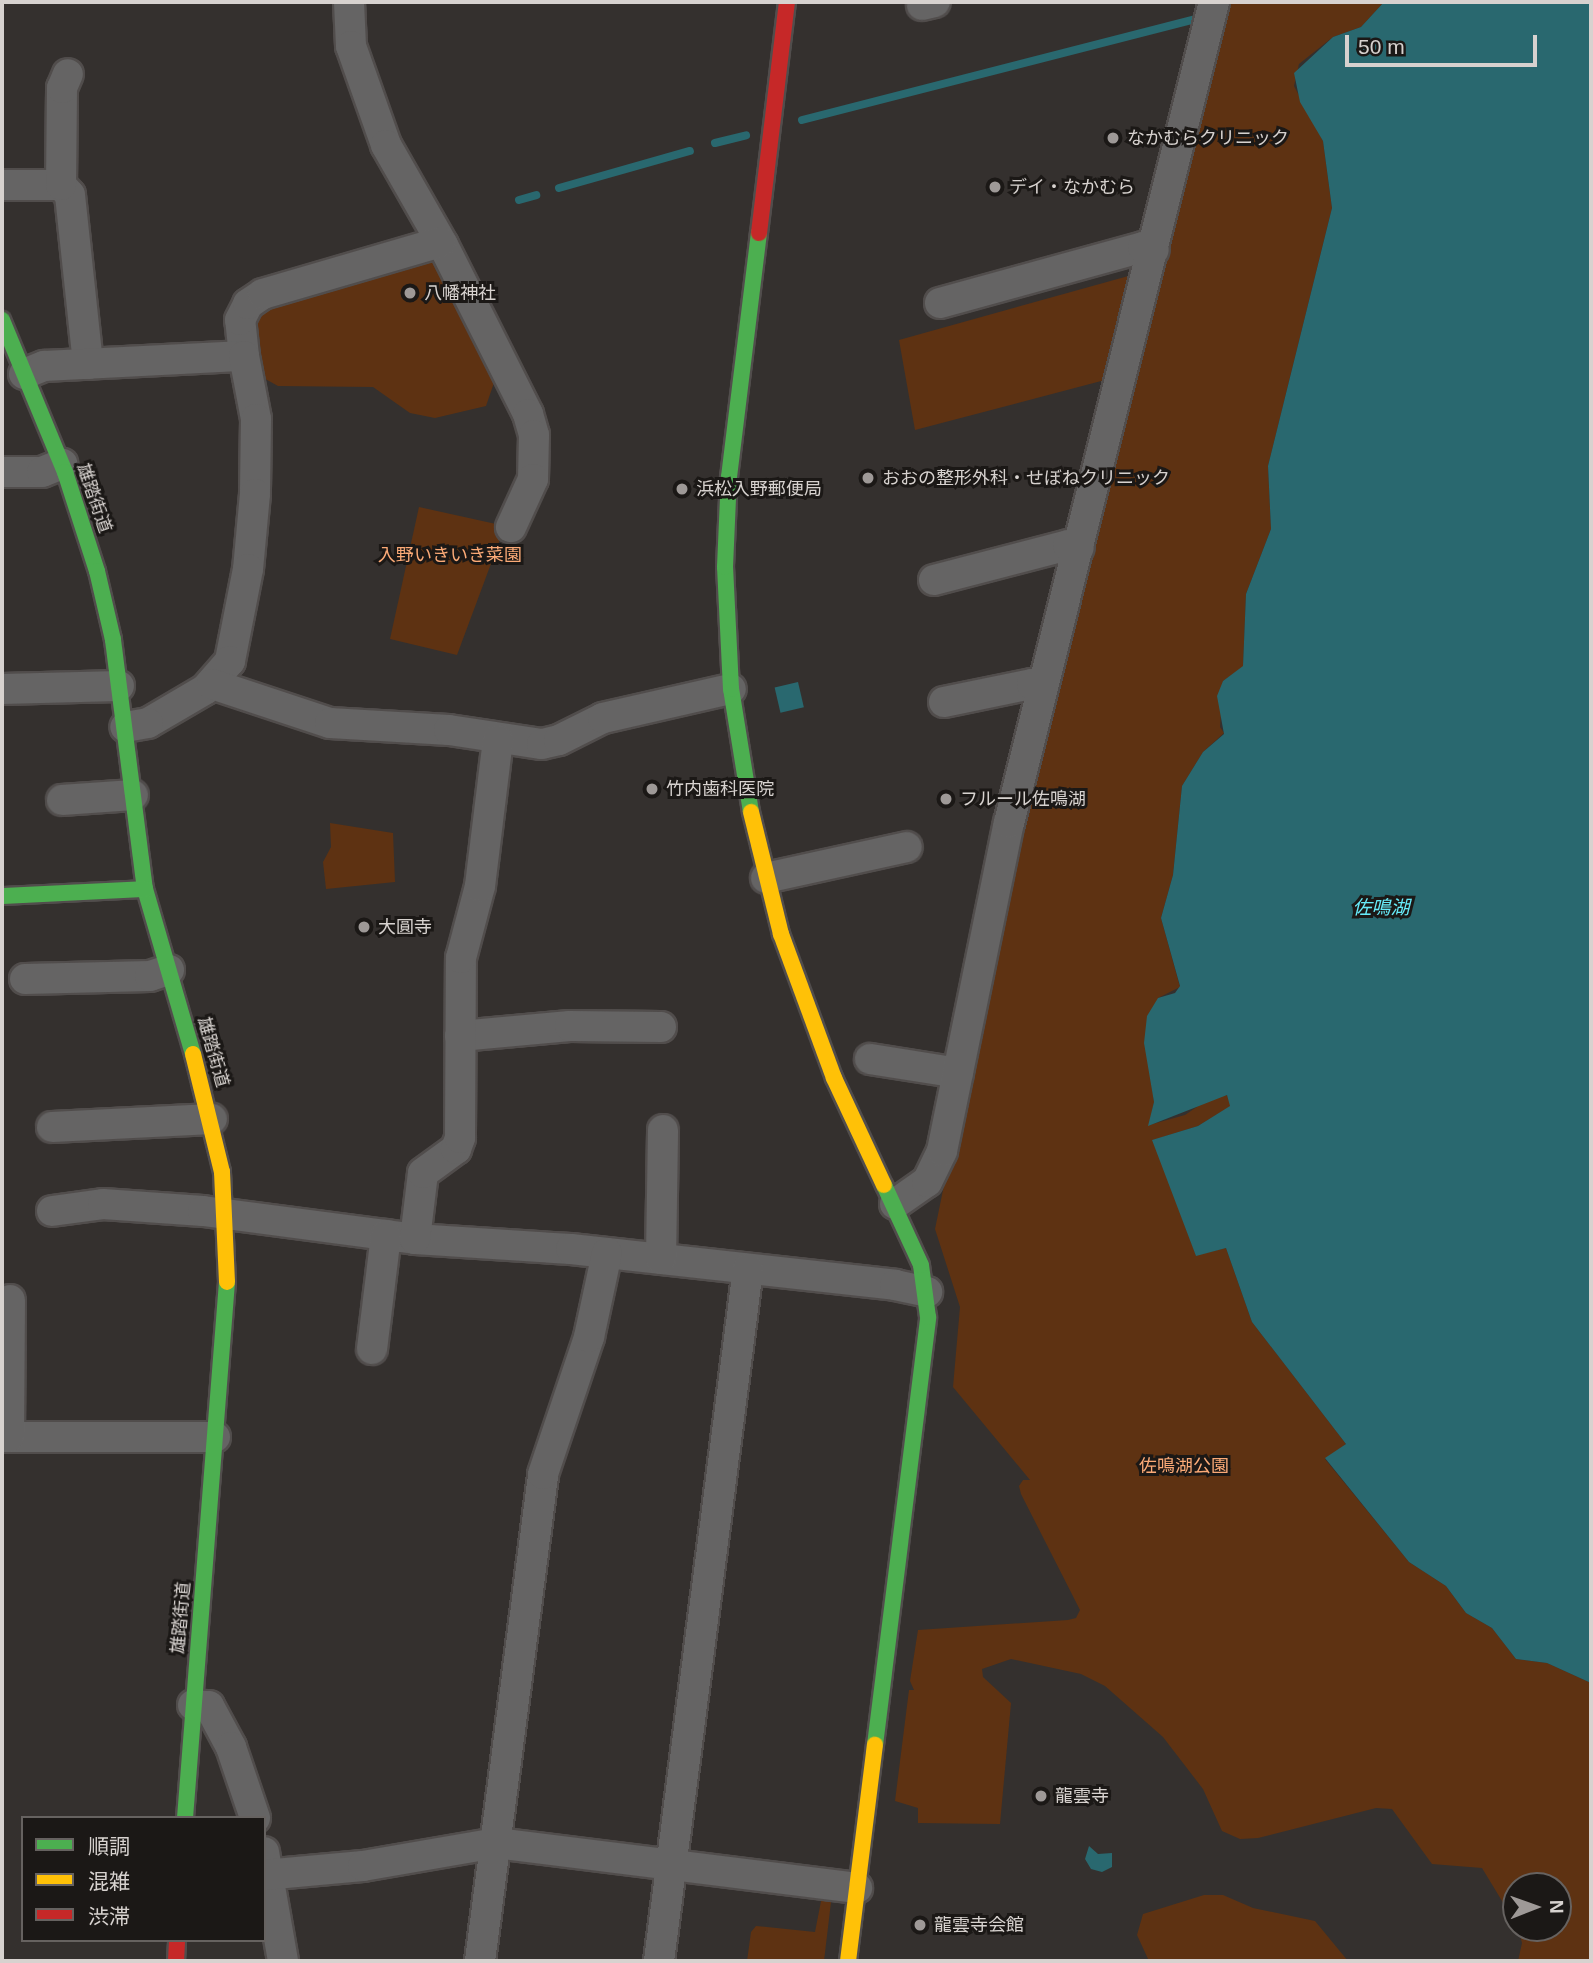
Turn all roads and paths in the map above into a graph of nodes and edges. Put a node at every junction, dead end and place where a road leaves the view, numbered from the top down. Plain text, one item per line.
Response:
1 (349, 2) edge
2 (788, 2) edge
3 (1214, 2) edge
4 (68, 74) dead end
5 (2, 185) edge
6 (61, 186) junction
7 (442, 242) junction
8 (1154, 250) junction
9 (940, 303) dead end
10 (2, 320) edge
11 (244, 356) junction
12 (88, 364) junction
13 (24, 374) junction
14 (62, 464) junction
15 (2, 472) edge
16 (511, 527) dead end
17 (1079, 548) junction
18 (934, 580) dead end
19 (212, 684) junction
20 (120, 686) junction
21 (1043, 687) junction
22 (2, 689) edge
23 (732, 689) junction
24 (944, 702) dead end
25 (125, 727) junction
26 (498, 740) junction
27 (133, 795) junction
28 (62, 800) dead end
29 (907, 847) dead end
30 (766, 878) junction
31 (145, 889) junction
32 (2, 896) edge
33 (169, 970) junction
34 (24, 979) dead end
35 (661, 1027) dead end
36 (460, 1036) junction
37 (870, 1059) dead end
38 (958, 1073) junction
39 (212, 1119) junction
40 (52, 1127) dead end
41 (663, 1130) dead end
42 (895, 1204) junction
43 (52, 1211) dead end
44 (227, 1215) junction
45 (386, 1236) junction
46 (415, 1239) junction
47 (607, 1253) junction
48 (661, 1259) junction
49 (748, 1269) junction
50 (927, 1293) junction
51 (10, 1300) dead end
52 (372, 1349) dead end
53 (5, 1437) edge
54 (215, 1437) junction
55 (193, 1705) junction
56 (185, 1816) edge
57 (255, 1816) edge
58 (496, 1843) junction
59 (671, 1865) junction
60 (266, 1867) edge
61 (857, 1888) junction
62 (177, 1942) edge
63 (176, 1961) edge
64 (284, 1961) edge
65 (480, 1961) edge
66 (659, 1961) edge
67 (848, 1961) edge

1 - 7 street
2 - 23 street
3 - 8 street
4 - 6 street
5 - 6 street
6 - 12 street
7 - 11 street
7 - 16 street
8 - 9 street
8 - 17 street
10 - 13 street, 雄踏街道
11 - 12 street
11 - 19 street
12 - 13 street
13 - 14 street, 雄踏街道
14 - 15 street
14 - 20 street, 雄踏街道
17 - 18 street
17 - 21 street
19 - 25 street
19 - 26 street
20 - 22 street
20 - 25 street, 雄踏街道
21 - 24 street
21 - 38 street
23 - 26 street
23 - 30 street
25 - 27 street, 雄踏街道
26 - 36 street
27 - 28 street
27 - 31 street, 雄踏街道
29 - 30 street
30 - 42 street
31 - 32 street
31 - 33 street, 雄踏街道
33 - 34 street
33 - 39 street, 雄踏街道
35 - 36 street
36 - 46 street
37 - 38 street
38 - 42 street
39 - 40 street
39 - 44 street, 雄踏街道
41 - 48 street
42 - 50 street
43 - 44 street
44 - 45 street
44 - 54 street, 雄踏街道
45 - 46 street
45 - 52 street
46 - 47 street
47 - 48 street
47 - 58 street
48 - 49 street
49 - 50 street
49 - 59 street
50 - 61 street
51 - 53 street
53 - 54 street
54 - 55 street, 雄踏街道
55 - 56 street, 雄踏街道
55 - 57 street
58 - 59 street
58 - 60 street
58 - 65 street
59 - 61 street
59 - 66 street
60 - 64 street
61 - 67 street
62 - 63 street

